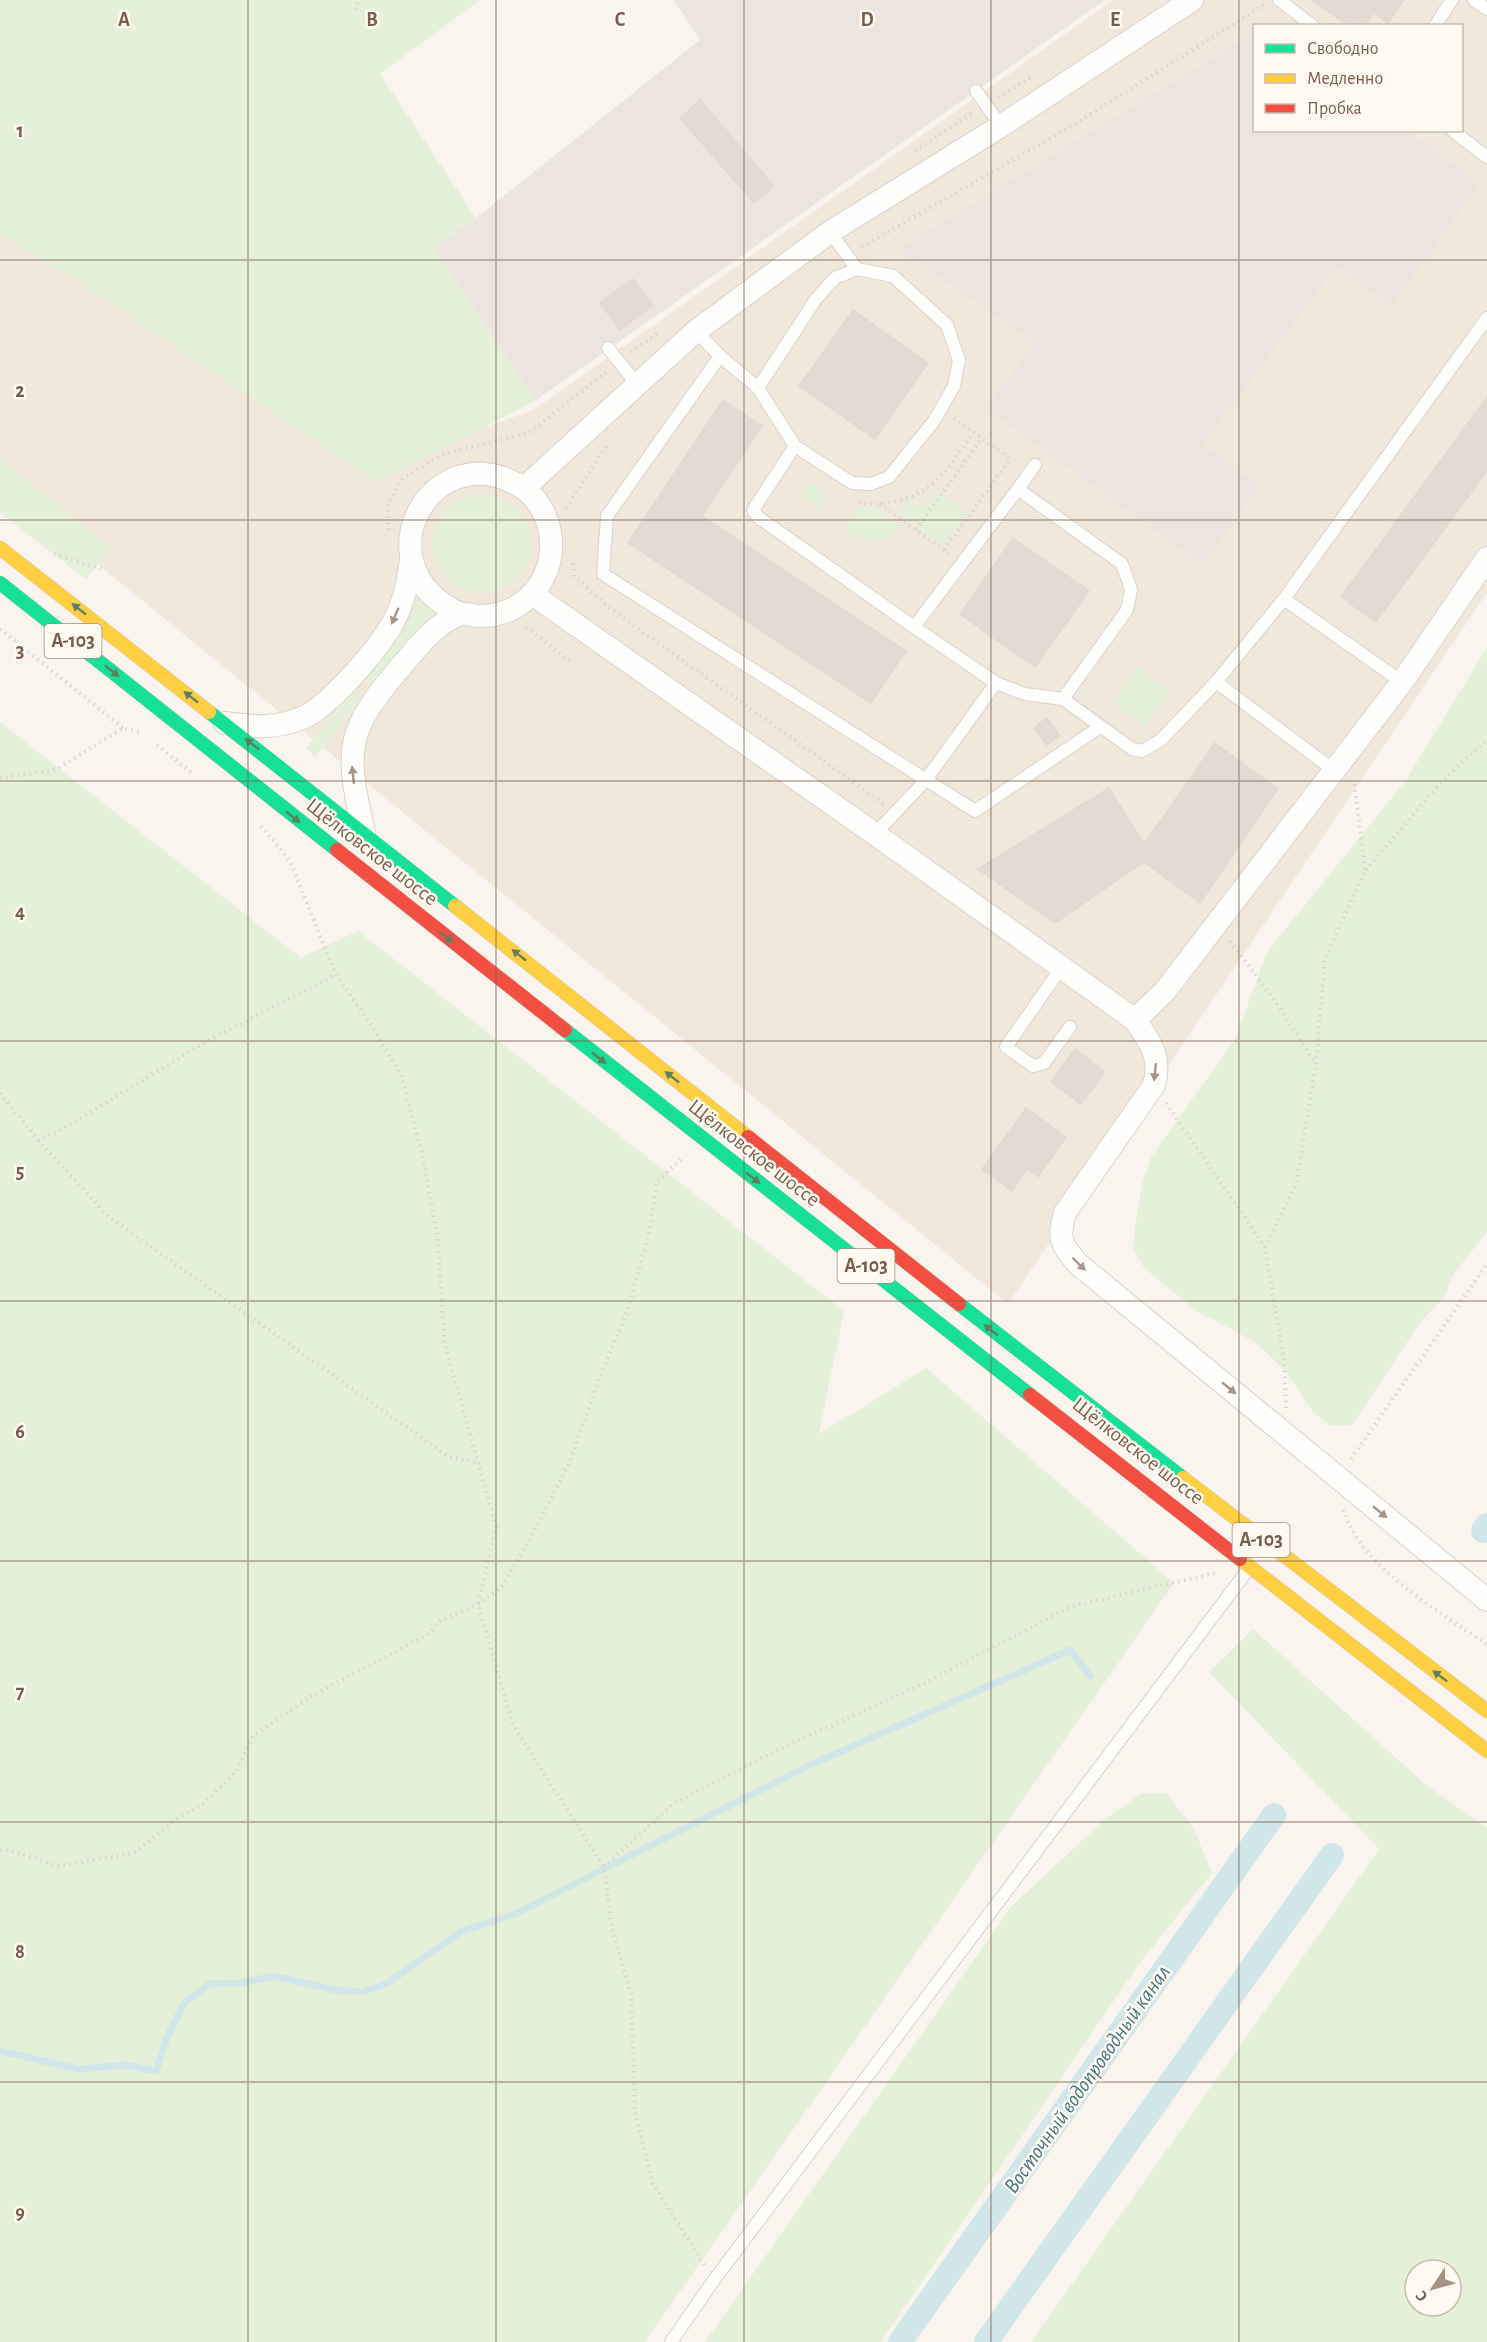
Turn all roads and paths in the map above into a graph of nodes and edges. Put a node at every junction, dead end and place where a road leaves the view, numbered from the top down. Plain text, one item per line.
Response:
1 (358, 0) edge
2 (1192, 0) edge
3 (1279, 0) edge
4 (1452, 0) edge
5 (1474, 0) edge
6 (1487, 9) edge
7 (356, 10) dead end
8 (1310, 24) edge
9 (1436, 24) edge
10 (975, 91) dead end
11 (986, 104) junction
12 (1002, 126) junction
13 (1455, 132) edge
14 (911, 153) dead end
15 (1487, 157) edge
16 (830, 232) junction
17 (857, 269) junction
18 (1487, 318) edge
19 (696, 331) junction
20 (608, 348) dead end
21 (720, 356) junction
22 (636, 383) junction
23 (758, 388) junction
24 (941, 409) junction
25 (982, 438) junction
26 (795, 446) junction
27 (1011, 458) junction
28 (1032, 468) joint
29 (852, 483) junction
30 (524, 488) junction
31 (1018, 489) junction
32 (916, 530) junction
33 (0, 548) edge
34 (944, 550) junction
35 (1487, 558) edge
36 (411, 560) junction
37 (962, 564) junction
38 (0, 583) edge
39 (532, 594) junction
40 (1284, 599) junction
41 (461, 614) junction
42 (518, 627) dead end
43 (914, 627) junction
44 (0, 629) edge
45 (572, 662) dead end
46 (1216, 682) junction
47 (1402, 682) junction
48 (996, 683) junction
49 (1062, 699) junction
50 (225, 723) junction
51 (1100, 727) junction
52 (123, 728) junction
53 (140, 731) dead end
54 (1487, 740) edge
55 (1344, 773) junction
56 (0, 778) edge
57 (925, 781) junction
58 (256, 821) dead end
59 (364, 832) junction
60 (875, 834) junction
61 (1365, 871) junction
62 (1230, 940) dead end
63 (1061, 968) junction
64 (336, 975) junction
65 (1135, 1020) junction
66 (1070, 1026) dead end
67 (1316, 1064) junction
68 (1154, 1084) junction
69 (0, 1093) edge
70 (702, 1139) junction
71 (38, 1140) junction
72 (1265, 1247) junction
73 (1487, 1264) edge
74 (1287, 1435) junction
75 (479, 1463) junction
76 (1338, 1477) junction
77 (1341, 1503) dead end
78 (1251, 1565) junction
79 (1218, 1573) dead end
80 (1487, 1600) edge
81 (478, 1604) junction
82 (1487, 1645) edge
83 (1487, 1711) edge
84 (1487, 1751) edge
85 (0, 1850) edge
86 (604, 1867) junction
87 (714, 2280) junction
88 (671, 2342) edge

1 - 7 path
2 - 12 street
3 - 8 lane
4 - 9 lane
5 - 6 lane
10 - 11 lane
11 - 12 lane
11 - 14 path
12 - 16 street
13 - 15 lane
16 - 17 lane
16 - 19 street
17 - 23 lane
17 - 24 lane
18 - 40 lane
19 - 21 lane
19 - 22 street
20 - 22 lane
21 - 23 lane
21 - 57 lane
22 - 30 street
23 - 26 lane
24 - 25 path
24 - 29 lane
25 - 27 path
25 - 32 path
26 - 29 lane
26 - 43 lane
27 - 28 path
27 - 34 path
28 - 31 lane
29 - 32 path
30 - 36 street
30 - 39 street
31 - 37 lane
31 - 49 lane
32 - 34 path
50 -> 33 main road, Щёлковское шоссе / А-103
34 - 37 path
35 - 47 street
36 - 41 street
36 -> 50 street
37 - 43 lane
38 -> 70 main road, Щёлковское шоссе / А-103
39 - 41 street
39 - 60 street
40 - 46 lane
40 - 47 lane
59 -> 41 street
42 - 45 path
43 - 48 lane
44 - 52 path
46 - 51 lane
46 - 55 lane
47 - 55 street
48 - 49 lane
48 - 57 lane
49 - 51 lane
59 -> 50 main road, Щёлковское шоссе / А-103
51 - 57 lane
52 - 53 path
52 - 56 path
54 - 61 path
55 - 61 path
55 - 65 street
57 - 60 lane
58 - 64 path
83 -> 59 main road, Щёлковское шоссе / А-103
60 - 63 street
61 - 67 path
62 - 67 path
63 - 65 street
63 - 66 lane
64 - 71 path
64 - 75 path
65 -> 68 street
67 - 72 path
68 - 72 path
68 -> 74 street
69 - 71 path
70 -> 78 main road, Щёлковское шоссе / А-103
70 - 81 path
71 - 75 path
72 - 74 path
73 - 76 path
74 - 76 street
75 - 81 path
76 -> 80 street
77 - 82 path
78 - 84 main road, Щёлковское шоссе / А-103
78 - 87 lane
79 - 86 path
81 - 85 path
81 - 86 path
86 - 87 path
87 - 88 lane

